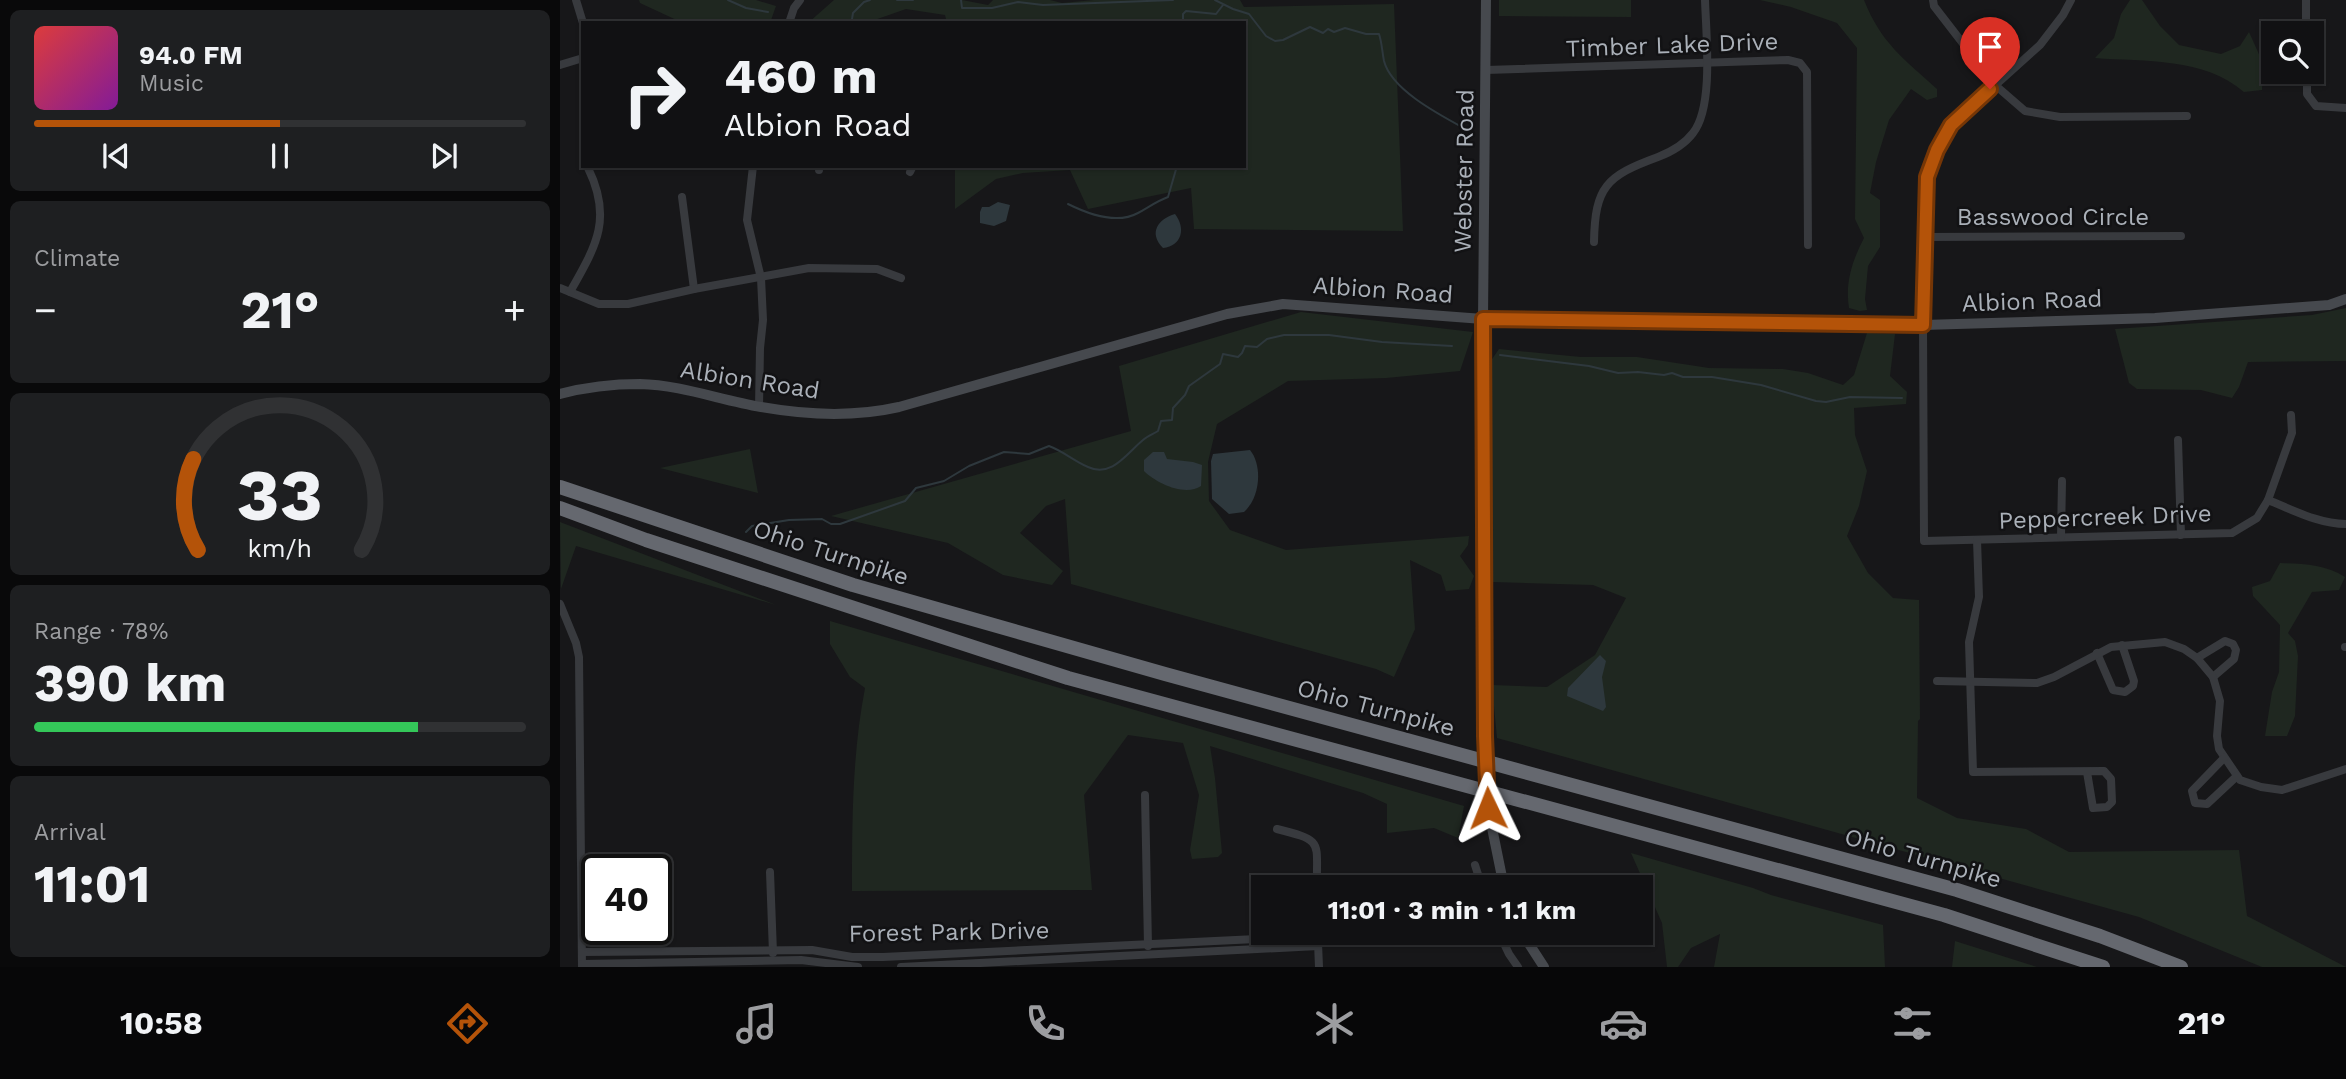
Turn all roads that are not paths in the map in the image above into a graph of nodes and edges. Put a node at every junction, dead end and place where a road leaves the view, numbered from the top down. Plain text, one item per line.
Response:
1 (576, 0) edge
2 (800, 0) edge
3 (1486, 0) edge
4 (1705, 0) edge
5 (1933, 0) edge
6 (2071, 0) edge
7 (2306, 0) edge
8 (582, 21) edge
9 (790, 21) edge
10 (2306, 21) edge
11 (581, 59) edge
12 (1706, 64) junction
13 (560, 65) edge
14 (1486, 70) junction
15 (2307, 84) edge
16 (1995, 85) junction
17 (2346, 108) edge
18 (2187, 117) dead end
19 (588, 168) edge
20 (753, 168) edge
21 (682, 197) dead end
22 (2181, 236) dead end
23 (1926, 237) junction
24 (1594, 243) dead end
25 (1808, 245) dead end
26 (761, 278) junction
27 (901, 278) dead end
28 (560, 288) edge
29 (694, 289) junction
30 (570, 292) junction
31 (2346, 299) edge
32 (1483, 319) junction
33 (1923, 325) junction
34 (560, 394) edge
35 (759, 407) junction
36 (2291, 415) dead end
37 (2178, 440) dead end
38 (2062, 481) dead end
39 (560, 487) edge
40 (2268, 500) junction
41 (560, 508) edge
42 (2346, 524) edge
43 (2181, 535) junction
44 (2061, 537) junction
45 (1977, 540) junction
46 (560, 604) edge
47 (2122, 645) junction
48 (2098, 653) junction
49 (2197, 658) junction
50 (2213, 677) junction
51 (1937, 681) dead end
52 (1971, 682) junction
53 (2224, 758) junction
54 (2346, 769) edge
55 (2087, 772) junction
56 (2237, 776) junction
57 (1145, 795) dead end
58 (1277, 829) dead end
59 (1475, 865) dead end
60 (771, 873) dead end
61 (1317, 875) edge
62 (1478, 875) edge
63 (1502, 875) edge
64 (1251, 940) edge
65 (1148, 944) junction
66 (1251, 945) edge
67 (1318, 945) edge
68 (1505, 945) edge
69 (1530, 945) edge
70 (773, 949) junction
71 (1029, 950) junction
72 (582, 952) junction
73 (1149, 955) junction
74 (883, 957) junction
75 (773, 960) junction
76 (1029, 963) edge
77 (582, 965) edge
78 (858, 967) edge
79 (883, 967) edge
80 (901, 967) edge
81 (1319, 967) edge
82 (1518, 967) edge
83 (1544, 967) edge
84 (2103, 967) edge
85 (2181, 967) edge

1 - 8 street
2 - 9 street
3 - 14 street, Webster Road
4 - 12 street
5 - 16 street
6 - 16 street
7 - 10 street
11 - 13 street
12 - 14 street, Timber Lake Drive
12 - 24 street
12 - 25 street, Timber Lake Drive
14 - 32 street, Webster Road
15 - 17 street
16 - 18 street
16 - 23 street
19 - 30 street
20 - 26 street
21 - 29 street
22 - 23 street, Basswood Circle
23 - 33 street
26 - 27 street
26 - 29 street
26 - 35 street
28 - 30 street
29 - 30 street
31 - 33 street, Albion Road
32 - 33 street, Albion Road
32 - 35 street, Albion Road
32 - 63 street, Webster Road, bridge
33 - 45 street, Peppercreek Drive
34 - 35 street, Albion Road
36 - 40 street, Peppercreek Drive
37 - 43 street
38 - 44 street
39 - 85 highway, Ohio Turnpike
40 - 42 street
40 - 43 street, Peppercreek Drive
41 - 84 highway, Ohio Turnpike
43 - 44 street, Peppercreek Drive
44 - 45 street, Peppercreek Drive
45 - 52 street
46 - 72 street
47 - 48 street
47 - 48 street
47 - 49 street
48 - 52 street
49 - 50 street
49 - 50 street
50 - 53 street
51 - 52 street
52 - 55 street
53 - 56 street
53 - 56 street
54 - 56 street
55 - 55 street
57 - 65 street
58 - 61 street
59 - 62 street
60 - 70 street
64 - 65 street, Forest Park Drive
65 - 71 street, Forest Park Drive
65 - 73 street
66 - 73 street, Forest Park Drive
67 - 81 street
68 - 82 street
69 - 83 street
70 - 72 street, Forest Park Drive
70 - 74 street, Forest Park Drive
70 - 75 street
71 - 74 street, Forest Park Drive
71 - 76 street
72 - 77 street
73 - 76 street, Forest Park Drive
74 - 79 street
75 - 77 street, Forest Park Drive
75 - 78 street, Forest Park Drive
76 - 80 street, Forest Park Drive

